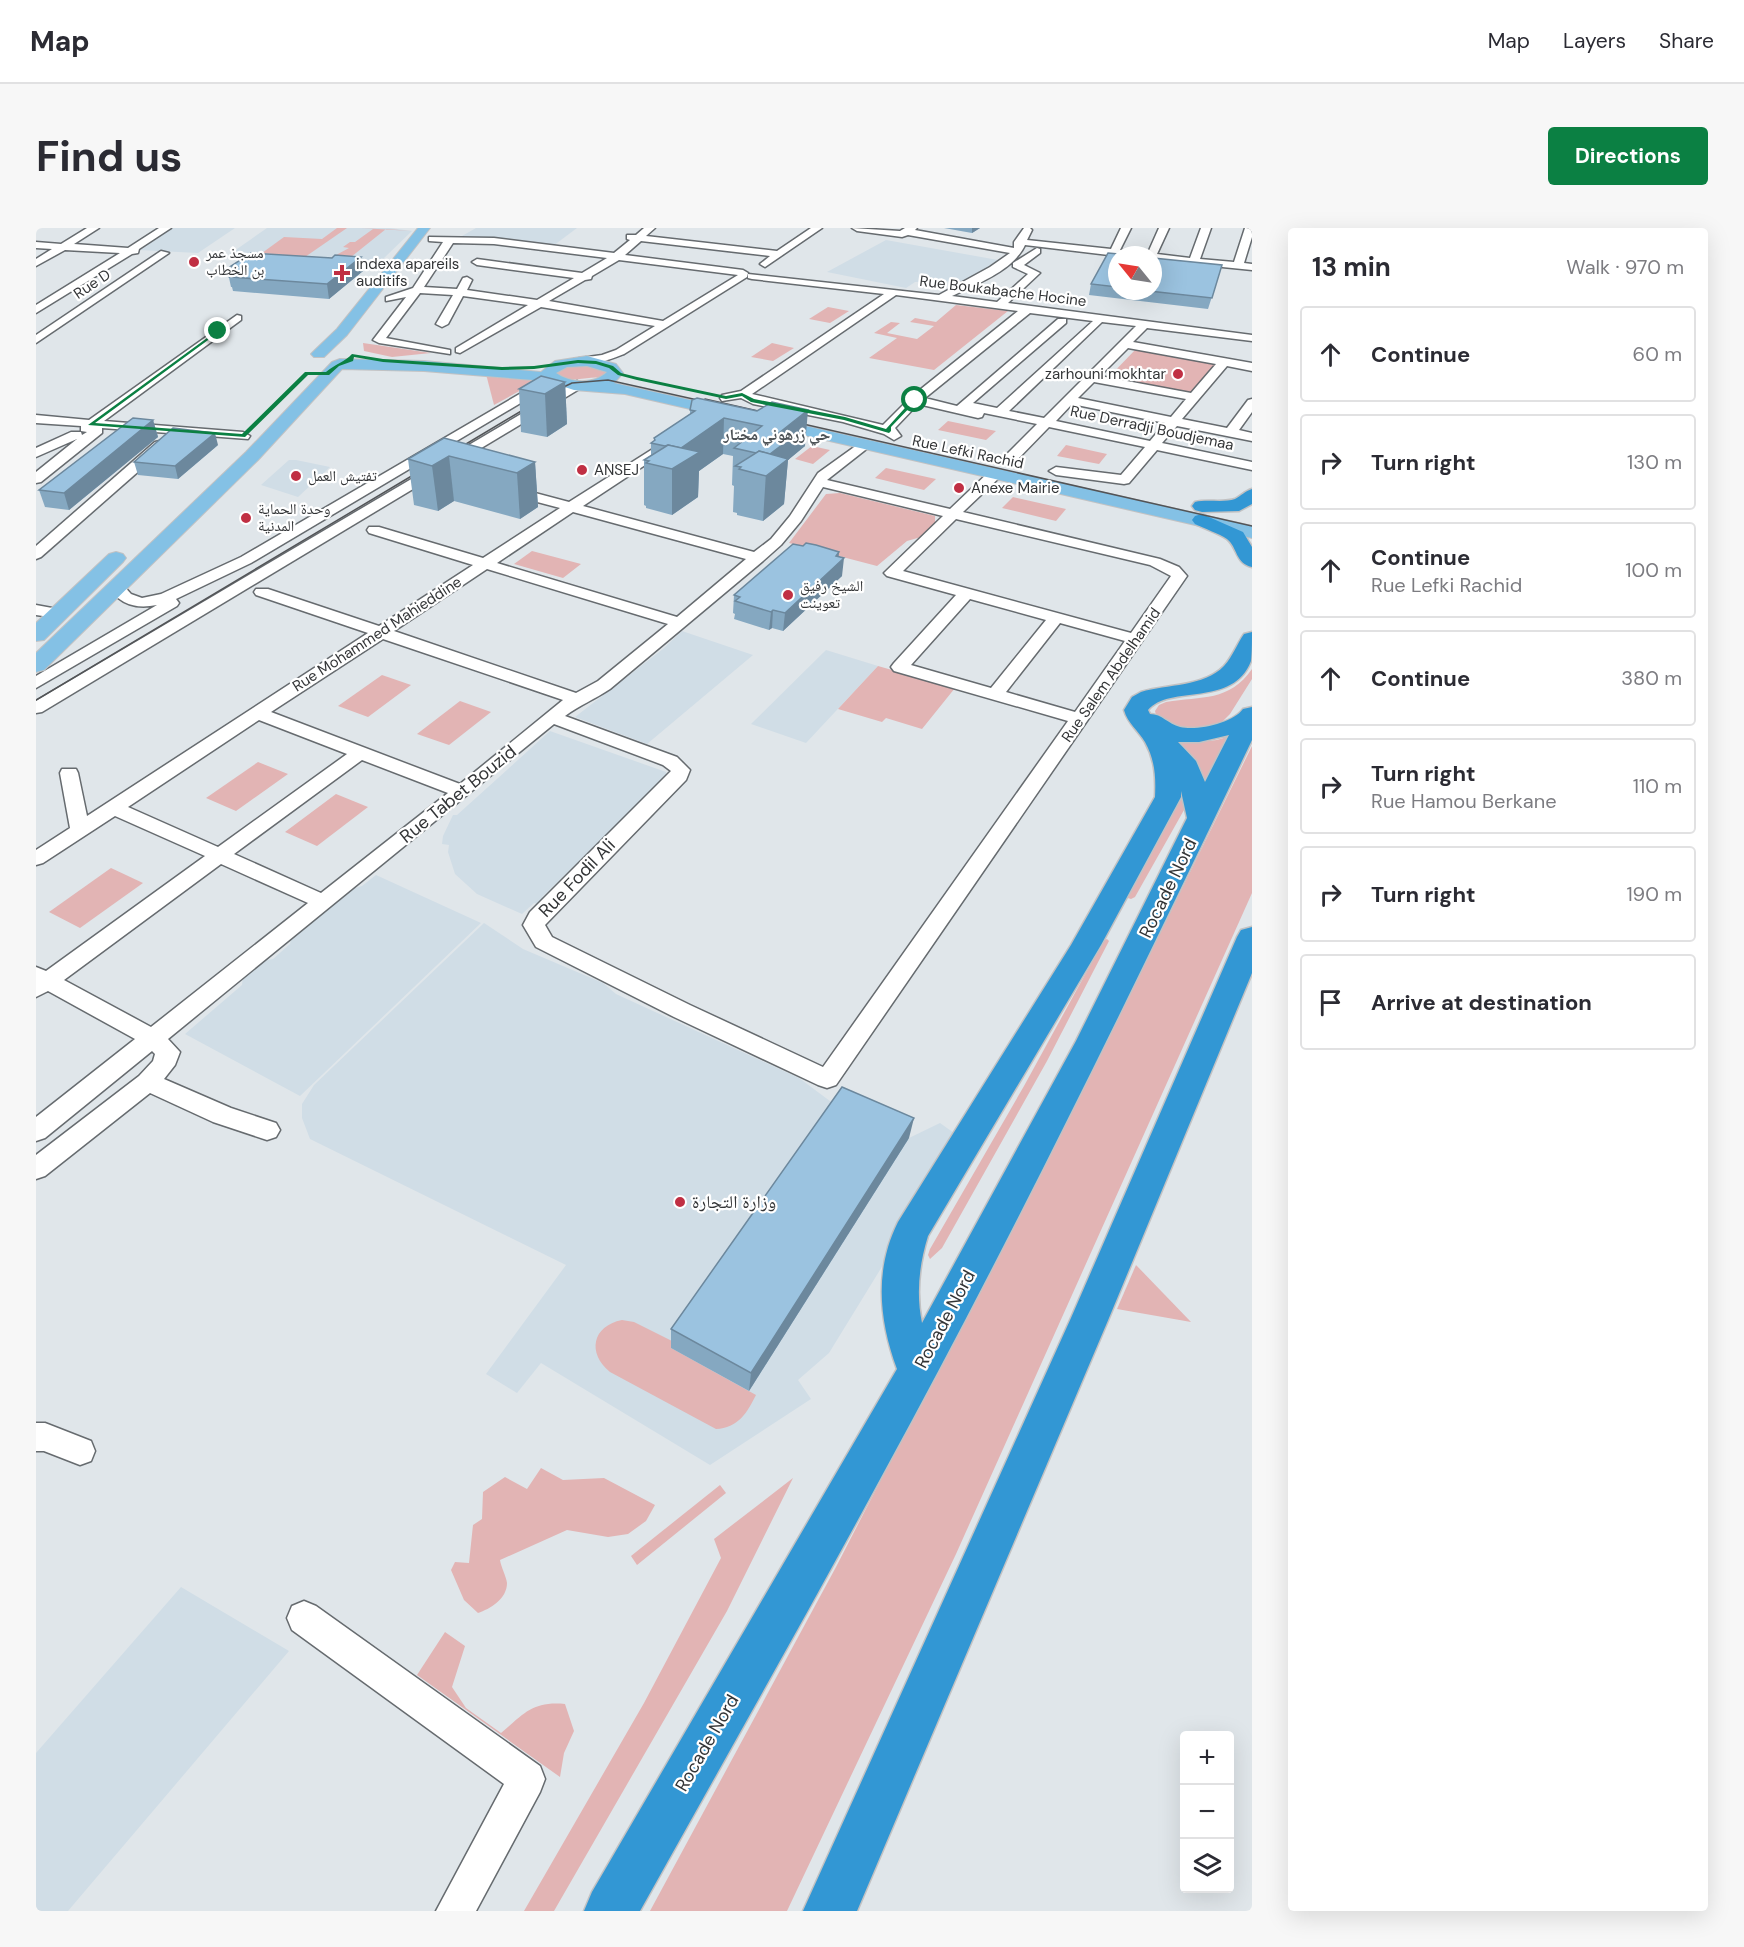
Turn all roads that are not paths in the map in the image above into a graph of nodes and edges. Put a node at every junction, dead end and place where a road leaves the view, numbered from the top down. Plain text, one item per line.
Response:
1 (94, 228) edge
2 (166, 228) edge
3 (650, 228) edge
4 (817, 228) edge
5 (857, 228) edge
6 (1029, 228) edge
7 (1126, 228) edge
8 (1164, 228) edge
9 (1206, 228) edge
10 (1250, 228) edge
11 (910, 230) edge
12 (436, 232) edge
13 (637, 234) edge
14 (987, 236) dead end
15 (1084, 238) dead end
16 (492, 242) junction
17 (978, 244) junction
18 (1042, 244) junction
19 (36, 245) edge
20 (1018, 246) junction
21 (1117, 246) edge
22 (1157, 246) edge
23 (63, 247) junction
24 (1079, 248) junction
25 (132, 251) junction
26 (1108, 251) edge
27 (778, 254) junction
28 (613, 257) junction
29 (1162, 257) edge
30 (1194, 261) junction
31 (477, 262) junction
32 (36, 263) edge
33 (1238, 266) junction
34 (1252, 267) edge
35 (746, 275) junction
36 (582, 276) junction
37 (404, 277) junction
38 (417, 290) junction
39 (460, 292) junction
40 (894, 292) junction
41 (941, 298) junction
42 (390, 299) junction
43 (538, 302) junction
44 (39, 305) edge
45 (1000, 305) junction
46 (87, 306) junction
47 (1028, 309) junction
48 (380, 311) dead end
49 (237, 318) dead end
50 (1062, 321) dead end
51 (442, 324) dead end
52 (662, 324) junction
53 (1097, 324) dead end
54 (1145, 324) junction
55 (1251, 337) edge
56 (36, 340) edge
57 (1126, 344) junction
58 (452, 351) junction
59 (620, 352) junction
60 (1046, 357) junction
61 (316, 359) junction
62 (343, 360) junction
63 (391, 361) junction
64 (578, 361) junction
65 (1224, 362) junction
66 (561, 364) junction
67 (1252, 367) edge
68 (612, 369) junction
69 (1095, 370) junction
70 (551, 378) junction
71 (581, 385) junction
72 (1195, 397) junction
73 (915, 400) junction
74 (1069, 400) junction
75 (737, 401) junction
76 (277, 403) dead end
77 (1252, 404) edge
78 (999, 413) junction
79 (36, 419) edge
80 (260, 419) dead end
81 (1173, 421) junction
82 (36, 425) edge
83 (1044, 425) junction
84 (92, 428) junction
85 (1231, 432) junction
86 (892, 434) junction
87 (170, 436) junction
88 (1252, 437) edge
89 (236, 443) junction
90 (864, 444) junction
91 (1154, 445) junction
92 (36, 453) edge
93 (440, 466) junction
94 (1252, 466) edge
95 (1002, 467) junction
96 (469, 468) edge
97 (1056, 471) junction
98 (456, 476) edge
99 (504, 477) edge
100 (36, 478) edge
101 (818, 482) junction
102 (490, 485) edge
103 (1252, 495) edge
104 (577, 503) junction
105 (1202, 513) junction
106 (953, 514) junction
107 (1252, 518) edge
108 (44, 530) dead end
109 (374, 530) dead end
110 (60, 532) junction
111 (1252, 532) edge
112 (128, 546) dead end
113 (763, 553) junction
114 (36, 554) edge
115 (246, 560) junction
116 (1252, 561) edge
117 (485, 563) junction
118 (88, 583) junction
119 (116, 587) junction
120 (262, 592) dead end
121 (967, 593) junction
122 (36, 610) edge
123 (57, 613) junction
124 (1056, 618) junction
125 (680, 623) junction
126 (381, 632) junction
127 (36, 635) edge
128 (1136, 639) junction
129 (1252, 639) edge
130 (1252, 664) edge
131 (36, 665) edge
132 (36, 683) edge
133 (995, 695) junction
134 (576, 699) junction
135 (36, 708) edge
136 (257, 713) junction
137 (552, 717) junction
138 (1250, 717) edge
139 (1080, 719) junction
140 (1154, 734) junction
141 (360, 753) junction
142 (69, 773) dead end
143 (462, 792) junction
144 (114, 808) junction
145 (80, 830) junction
146 (1194, 835) junction
147 (219, 855) junction
148 (36, 859) edge
149 (324, 902) junction
150 (1252, 936) edge
151 (1086, 945) junction
152 (40, 982) edge
153 (152, 1038) junction
154 (827, 1079) joint
155 (148, 1082) junction
156 (267, 1130) dead end
157 (36, 1131) edge
158 (36, 1169) edge
159 (917, 1370) junction
160 (36, 1437) edge
161 (80, 1451) dead end
162 (304, 1618) dead end
163 (455, 1911) edge
164 (611, 1911) edge
165 (830, 1911) edge

1 - 23 street
2 - 25 street
3 - 13 street
4 - 27 street
5 - 11 street
6 - 20 street
7 - 21 street
8 - 22 street
9 - 30 street
10 - 33 street
11 - 17 street
12 - 16 street, Rue Boukabache Hocine
12 - 37 main road
12 - 38 street
12 - 61 main road
13 - 27 street
13 - 28 street
14 - 17 street
15 - 24 street
16 - 28 street, Rue Boukabache Hocine
16 - 31 street
17 - 20 street
18 - 20 street
18 - 24 street
18 - 45 street
19 - 23 street
20 - 41 street
23 - 25 street
23 - 32 street
24 - 26 street
25 - 44 street
25 - 46 street, Rue D
27 - 35 street
28 - 35 street, Rue Boukabache Hocine
28 - 36 street
29 - 30 street
30 - 33 street
31 - 36 street
31 - 39 street
33 - 34 street
35 - 40 street, Rue Boukabache Hocine
35 - 52 street
36 - 43 street
37 - 38 street
37 - 42 main road
38 - 39 street
38 - 42 street
38 - 58 street
39 - 43 street
39 - 51 street
40 - 41 street, Rue Boukabache Hocine
40 - 75 street, Rue Mohammed Mahieddine
41 - 45 street, Rue Boukabache Hocine
42 - 48 main road
43 - 52 street
43 - 58 street
44 - 46 street
45 - 47 street, Rue Boukabache Hocine
46 - 56 street, Rue D
47 - 54 street, Rue Boukabache Hocine
47 - 73 street
49 - 84 street
50 - 60 street
52 - 59 street
53 - 60 street
54 - 55 street, Rue Boukabache Hocine
54 - 57 street
57 - 65 street
57 - 69 street
58 - 63 street
59 - 64 street
59 - 68 street
60 - 78 street
60 - 78 street
61 - 62 main road
61 - 62 main road
61 - 76 main road
62 - 63 main road, Rue Lefki Rachid
62 - 70 main road
62 - 119 main road
63 - 66 main road, Rue Lefki Rachid
64 - 66 main road, Rue Lefki Rachid
64 - 68 main road, Rue Lefki Rachid
65 - 67 street
65 - 72 street
66 - 70 main road
68 - 71 main road
68 - 75 main road, Rue Lefki Rachid
69 - 72 street
69 - 74 street
70 - 71 main road
70 - 115 street
71 - 75 main road
71 - 93 street
72 - 81 street
73 - 83 street
73 - 86 street
74 - 81 street
74 - 83 street
75 - 86 main road, Rue Lefki Rachid
75 - 90 main road
75 - 104 street, Rue Mohammed Mahieddine
77 - 85 street
78 - 83 street
79 - 84 street
80 - 89 main road
81 - 85 street
81 - 91 street
82 - 84 street
83 - 91 street, Rue Derradji Boudjemaa
83 - 95 street
84 - 87 street
84 - 89 street
84 - 92 street
84 - 100 street
85 - 88 street
86 - 95 main road, Rue Lefki Rachid
87 - 89 street
87 - 110 street
90 - 95 main road
90 - 101 street, Rue Tabet Bouzid
91 - 94 street, Rue Derradji Boudjemaa
91 - 97 street
93 - 96 street
93 - 98 street
93 - 135 street
95 - 97 main road, Rue Lefki Rachid
95 - 105 main road
95 - 106 street
97 - 105 main road, Rue Lefki Rachid
99 - 104 street
101 - 106 street, Rue Salem Abdelhamid
101 - 113 street, Rue Tabet Bouzid
102 - 104 street
103 - 105 highway
104 - 113 street
104 - 117 street, Rue Mohammed Mahieddine
105 - 107 main road, Rue Lefki Rachid
105 - 111 main road
105 - 116 highway
106 - 121 street
106 - 128 street, Rue Salem Abdelhamid
108 - 110 street
109 - 117 street
110 - 114 street
112 - 118 main road
113 - 125 street, Rue Tabet Bouzid
115 - 119 street
115 - 132 street
117 - 125 street
117 - 126 street, Rue Mohammed Mahieddine
118 - 119 main road
118 - 123 main road
119 - 131 main road
120 - 126 street
121 - 124 street
121 - 133 street
122 - 123 street
123 - 127 main road
124 - 128 street
124 - 133 street
125 - 134 street, Rue Tabet Bouzid
126 - 134 street
126 - 136 street, Rue Mohammed Mahieddine
128 - 139 street, Rue Salem Abdelhamid
129 - 140 highway
130 - 138 highway
133 - 139 street
134 - 137 street, Rue Tabet Bouzid
136 - 141 street
136 - 144 street, Rue Mohammed Mahieddine
137 - 143 street, Rue Tabet Bouzid
137 - 154 street, Rue Fodil Ali
138 - 146 highway, Rocade Nord
139 - 154 street, Rue Salem Abdelhamid
140 - 146 highway
140 - 151 highway
141 - 143 street
141 - 147 street
142 - 145 street
143 - 149 street, Rue Tabet Bouzid
144 - 145 street, Rue Mohammed Mahieddine
144 - 147 street
145 - 148 street, Rue Mohammed Mahieddine
146 - 151 highway
146 - 159 highway, Rocade Nord
147 - 149 street
147 - 152 street
149 - 153 street, Rue Tabet Bouzid
150 - 165 highway
151 - 159 highway
152 - 153 street
153 - 155 street
153 - 157 street, Rue Tabet Bouzid
155 - 156 street
155 - 158 street
159 - 164 highway, Rocade Nord
160 - 161 street
162 - 163 street

